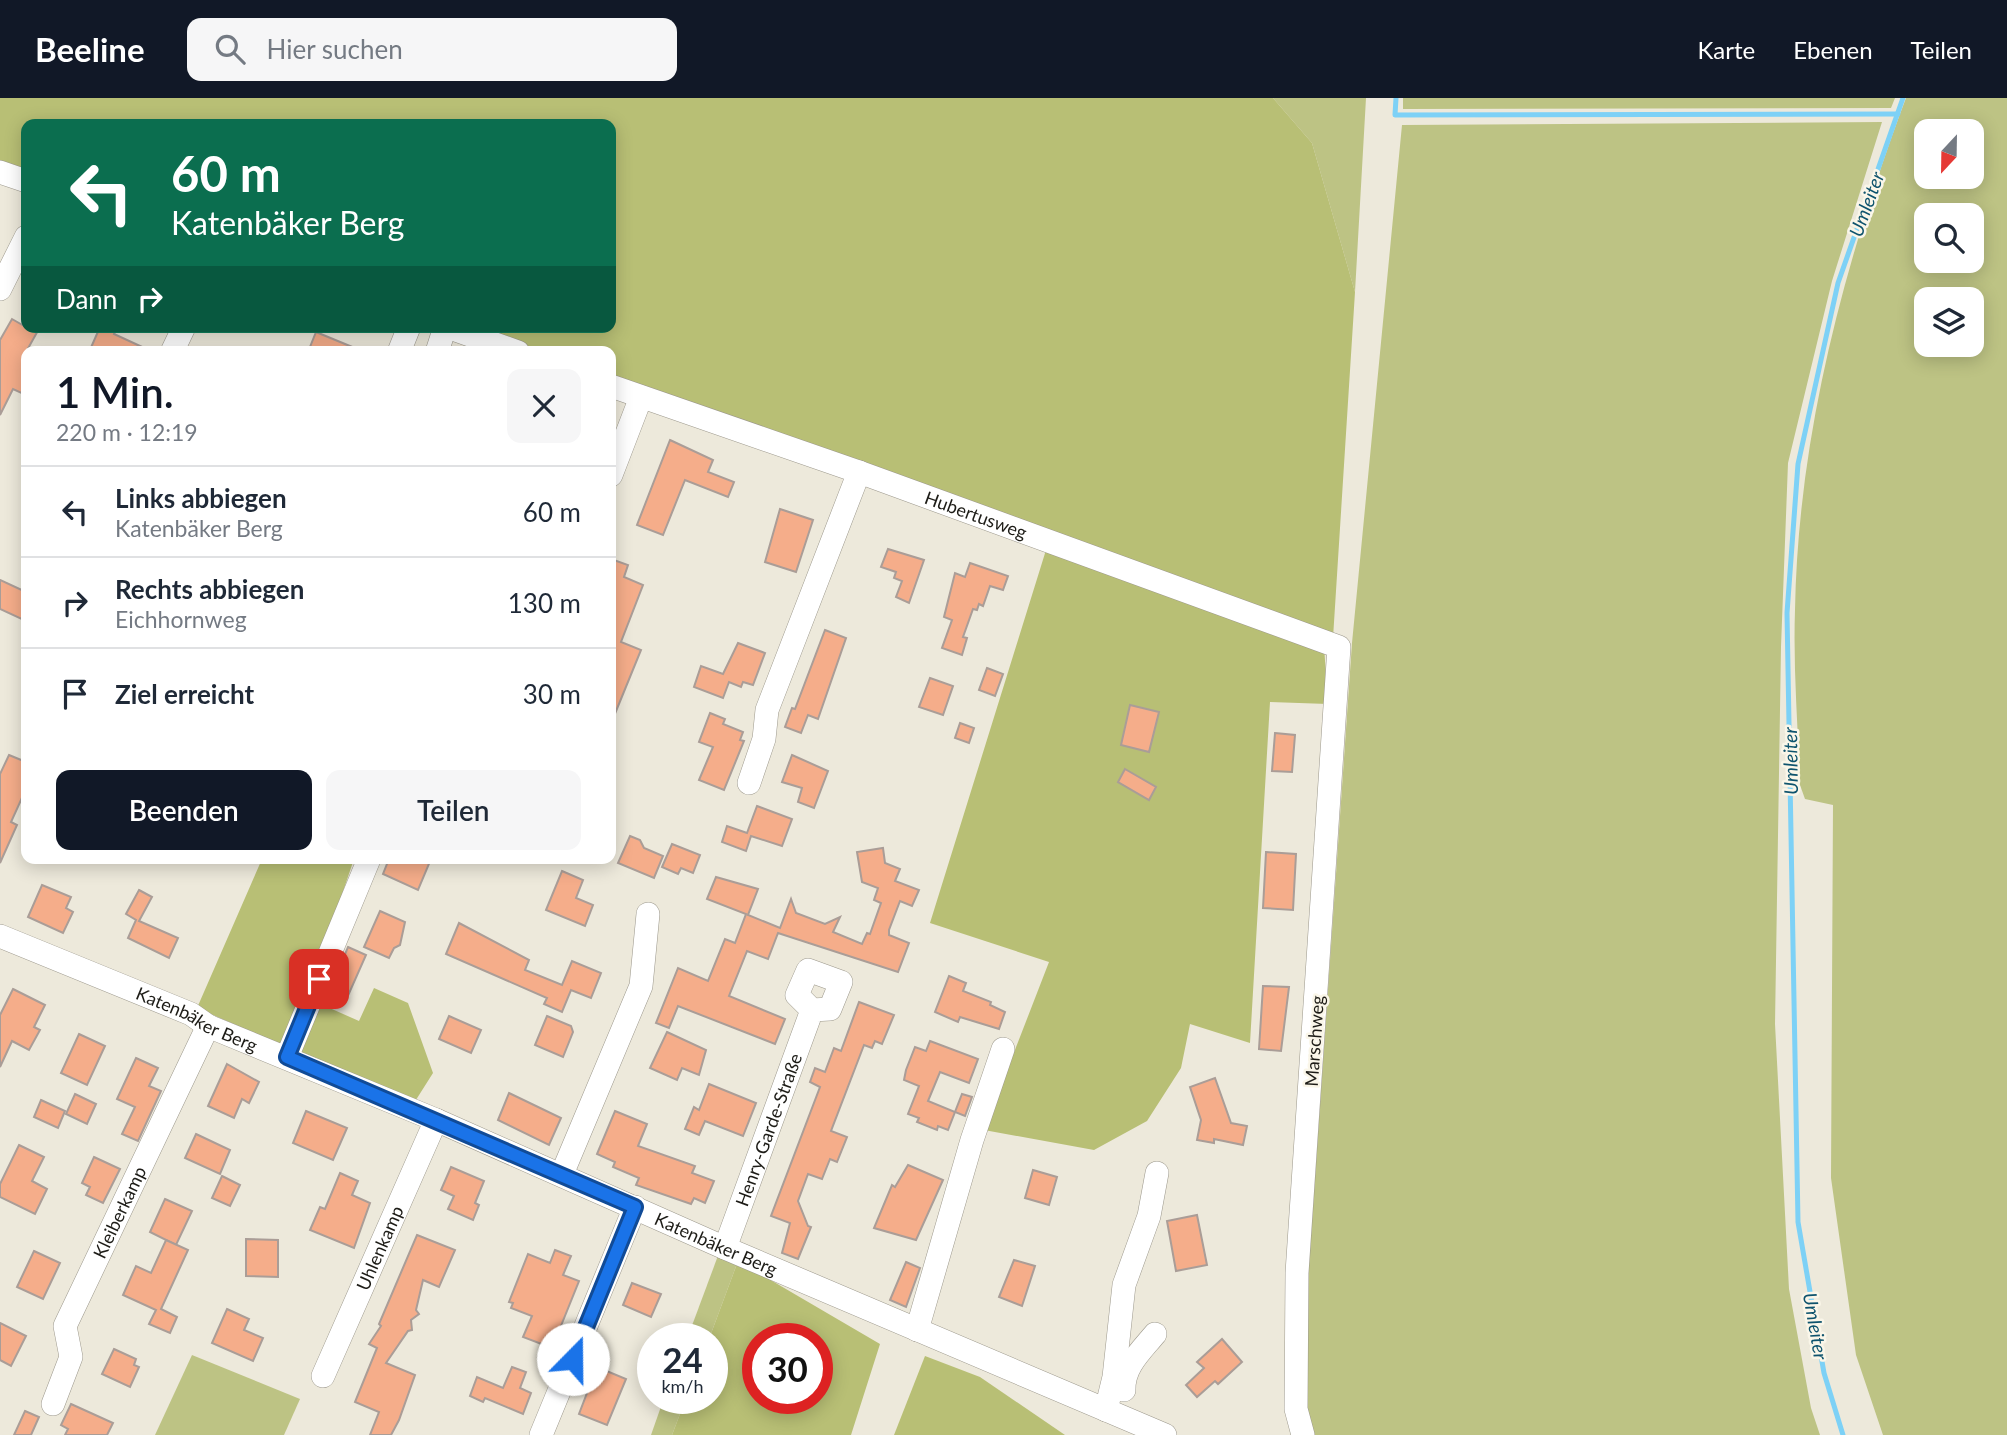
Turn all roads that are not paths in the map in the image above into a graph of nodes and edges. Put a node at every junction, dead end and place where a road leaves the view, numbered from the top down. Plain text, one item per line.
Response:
1 (0, 172) edge
2 (21, 179) edge
3 (21, 247) edge
4 (0, 289) edge
5 (463, 333) edge
6 (501, 346) edge
7 (616, 388) edge
8 (641, 397) junction
9 (616, 462) edge
10 (859, 471) junction
11 (1339, 647) joint
12 (749, 783) dead end
13 (367, 864) edge
14 (648, 914) dead end
15 (3, 943) edge
16 (812, 1010) dead end
17 (208, 1026) junction
18 (1003, 1049) dead end
19 (287, 1057) junction
20 (436, 1120) junction
21 (1157, 1173) dead end
22 (562, 1174) junction
23 (635, 1207) junction
24 (725, 1248) junction
25 (917, 1330) junction
26 (1155, 1334) dead end
27 (323, 1376) dead end
28 (53, 1404) dead end
29 (1115, 1414) junction
30 (541, 1435) edge
31 (1165, 1435) edge
32 (1303, 1435) edge

1 - 2 street
3 - 4 street
5 - 6 street
7 - 8 street, Hubertusweg
8 - 9 street
8 - 10 street, Hubertusweg
10 - 11 street, Hubertusweg
10 - 12 street
11 - 32 street, Marschweg
13 - 19 street
14 - 22 street
15 - 17 street, Katenbäker Berg
16 - 24 street, Henry-Garde-Straße
17 - 19 street, Katenbäker Berg
17 - 28 street, Kleiberkamp
18 - 25 street
19 - 20 street, Katenbäker Berg
20 - 22 street, Katenbäker Berg
20 - 27 street, Uhlenkamp
21 - 29 street
22 - 23 street, Katenbäker Berg
23 - 24 street, Katenbäker Berg
23 - 30 street
24 - 25 street, Katenbäker Berg
25 - 29 street, Katenbäker Berg
26 - 29 street
29 - 31 street, Katenbäker Berg

